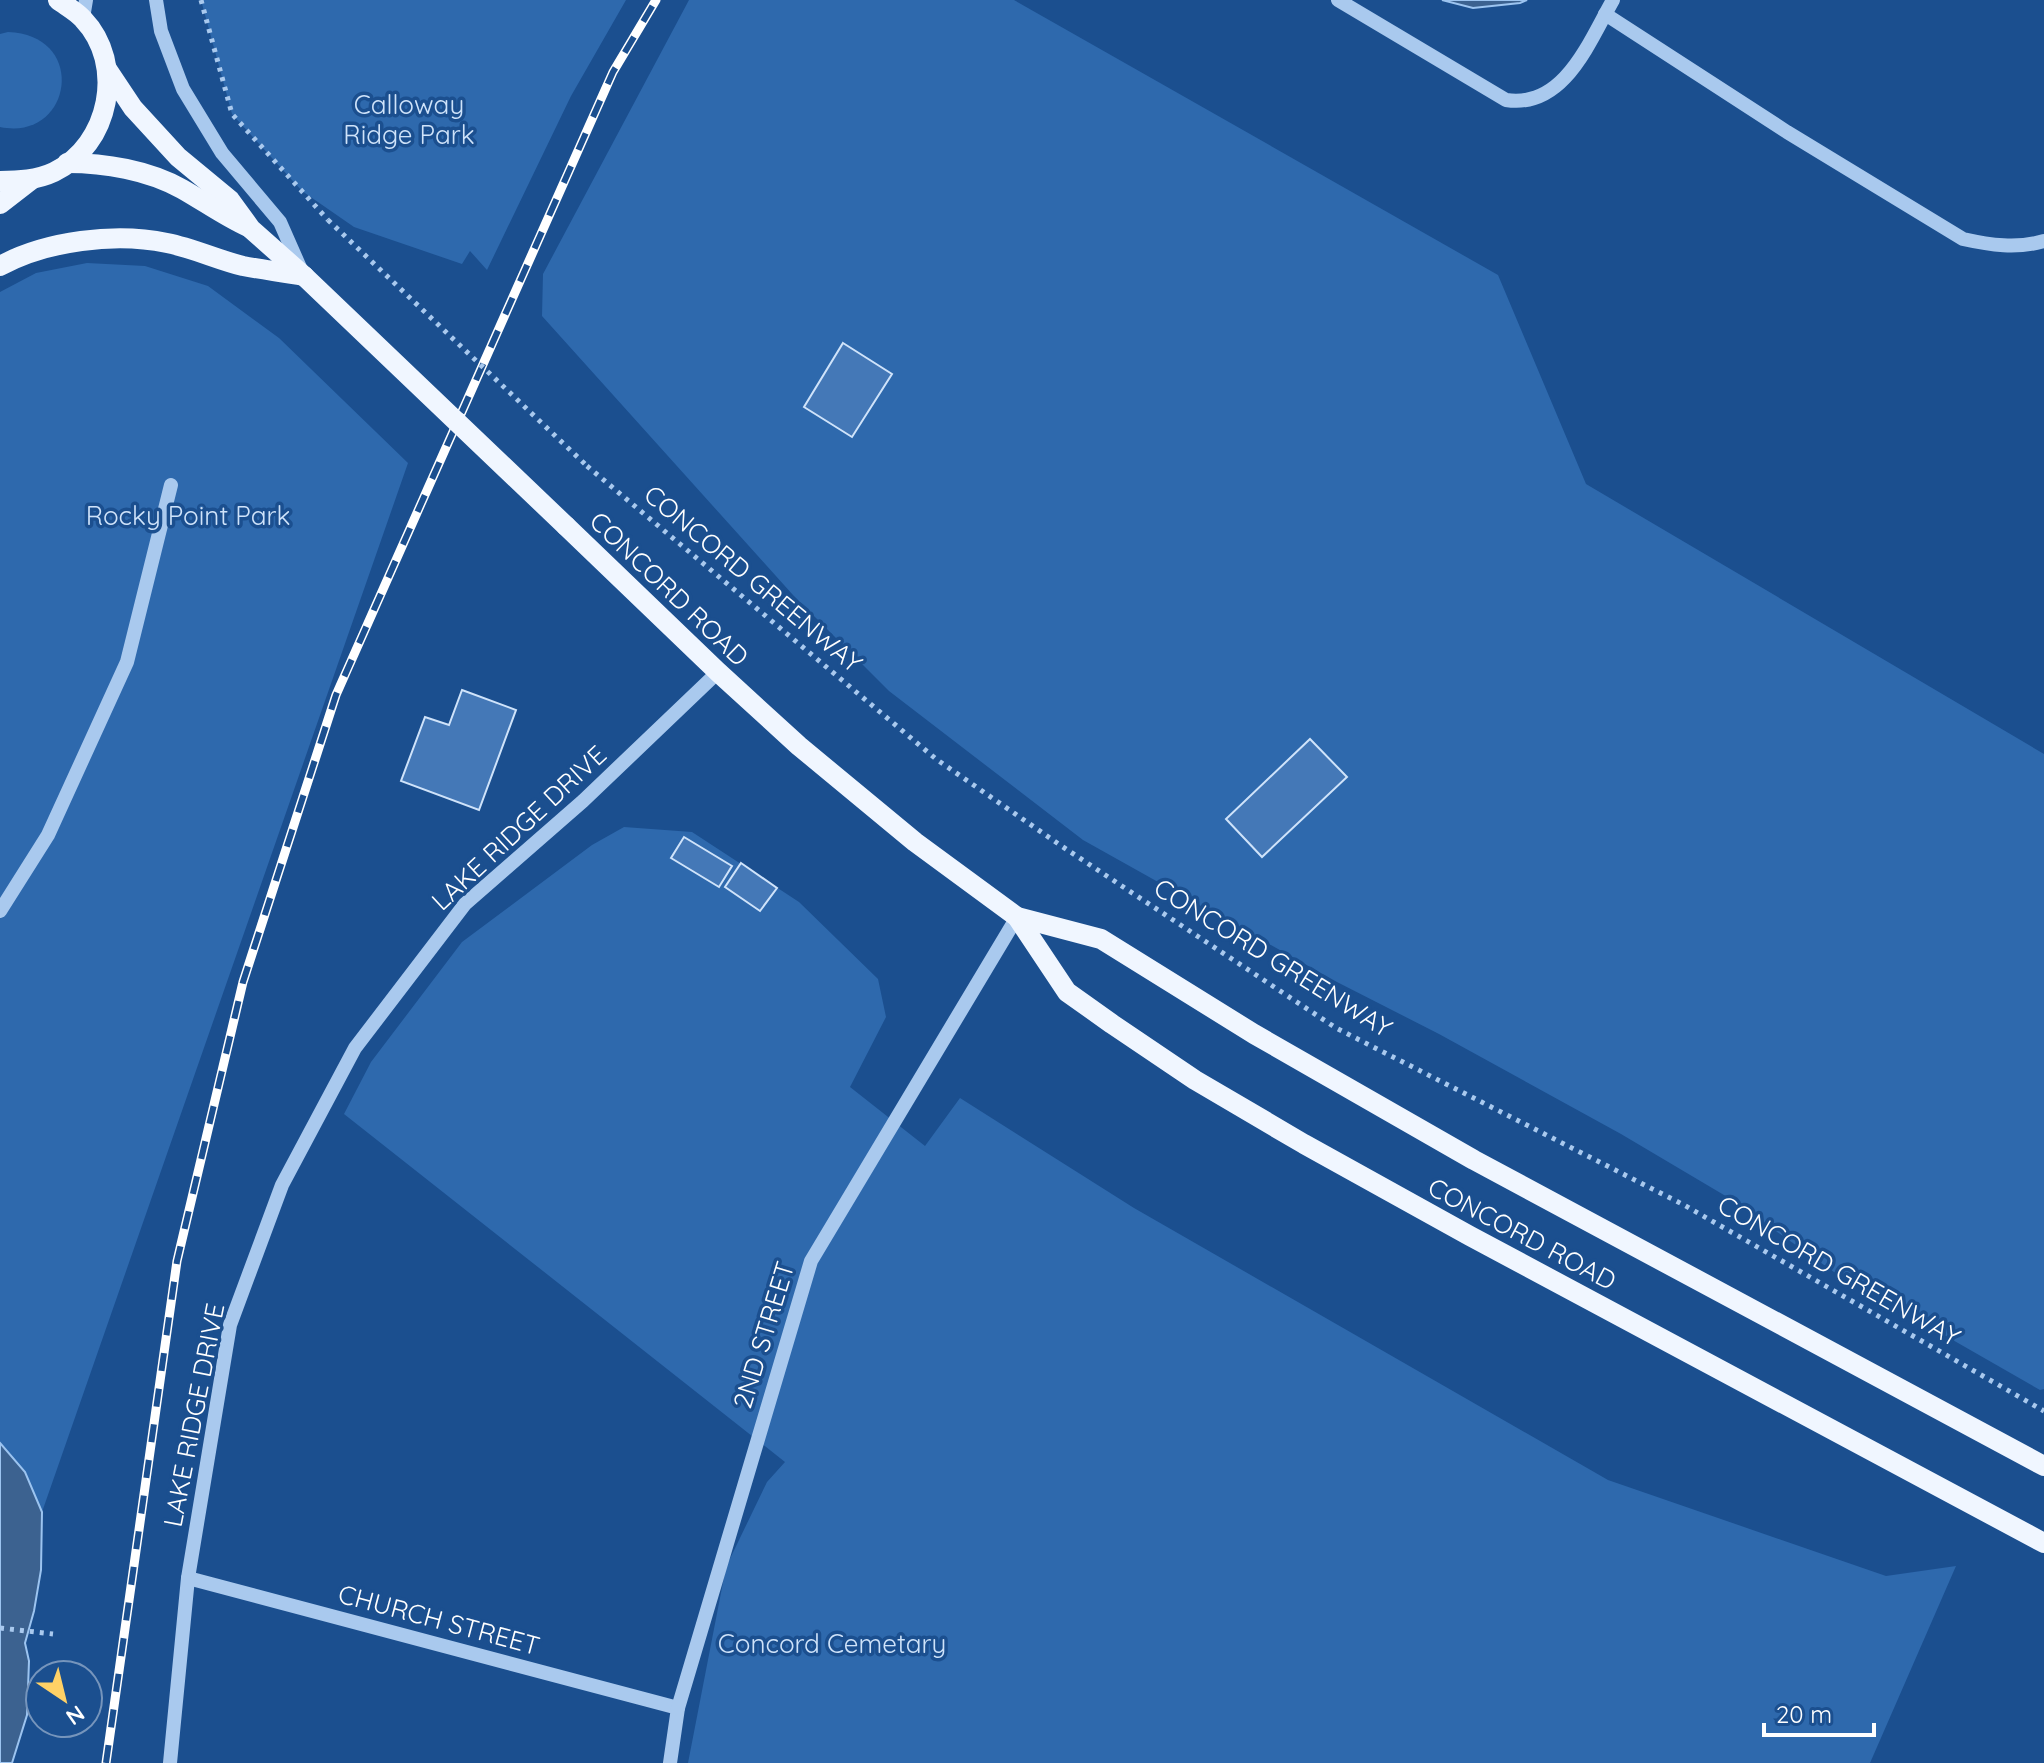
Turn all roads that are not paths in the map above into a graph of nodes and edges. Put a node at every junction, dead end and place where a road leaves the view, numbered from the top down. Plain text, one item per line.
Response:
1 (58, 0) edge
2 (156, 0) edge
3 (1338, 0) edge
4 (1609, 7) edge
5 (84, 9) edge
6 (107, 69) junction
7 (67, 163) junction
8 (31, 180) junction
9 (0, 181) edge
10 (0, 204) edge
11 (251, 229) junction
12 (2044, 241) edge
13 (0, 266) edge
14 (304, 276) junction
15 (171, 485) dead end
16 (718, 672) junction
17 (0, 911) edge
18 (1017, 917) junction
19 (2044, 1466) edge
20 (2044, 1543) edge
21 (188, 1578) junction
22 (678, 1708) junction
23 (170, 1763) edge
24 (670, 1763) edge

1 - 5 main road
2 - 14 street
3 - 4 street
4 - 12 street
5 - 6 main road
6 - 7 main road
6 - 11 main road
7 - 8 main road
7 - 11 main road
8 - 9 main road
8 - 10 main road
11 - 14 main road, CONCORD ROAD
13 - 14 main road
14 - 16 main road, CONCORD ROAD, bridge
15 - 17 street
16 - 18 main road, CONCORD ROAD
16 - 21 street, LAKE RIDGE DRIVE
18 - 19 main road, CONCORD ROAD
18 - 20 main road, CONCORD ROAD
18 - 22 street, 2ND STREET
21 - 22 street, CHURCH STREET
21 - 23 street, LAKE RIDGE DRIVE
22 - 24 street, 2ND STREET

